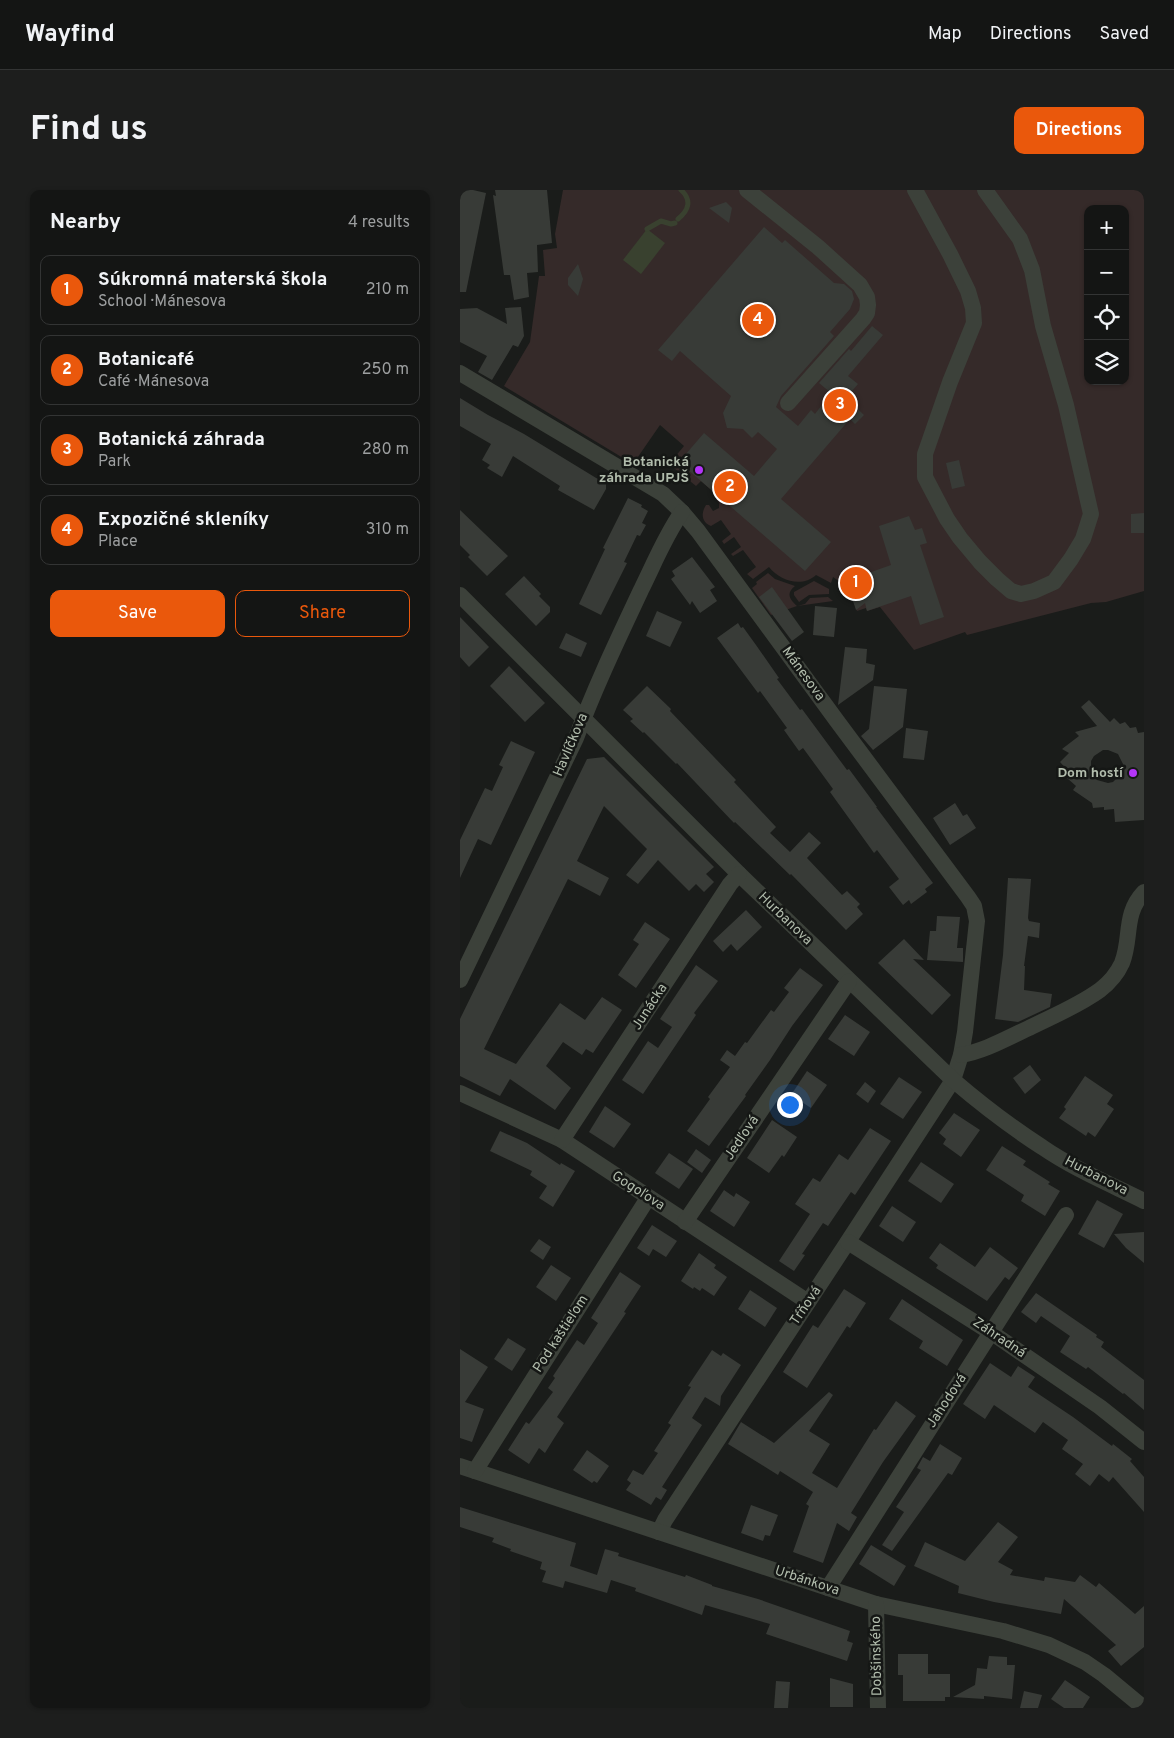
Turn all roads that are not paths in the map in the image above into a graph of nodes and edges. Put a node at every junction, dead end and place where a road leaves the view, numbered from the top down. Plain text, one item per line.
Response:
1 (746, 190) edge
2 (915, 190) edge
3 (985, 190) edge
4 (460, 373) edge
5 (788, 403) dead end
6 (682, 512) junction
7 (460, 595) edge
8 (584, 718) junction
9 (738, 874) junction
10 (1144, 892) edge
11 (460, 980) edge
12 (849, 981) junction
13 (961, 1056) junction
14 (953, 1080) junction
15 (460, 1093) edge
16 (562, 1140) junction
17 (648, 1198) junction
18 (1144, 1201) edge
19 (1066, 1215) dead end
20 (685, 1222) junction
21 (848, 1242) junction
22 (808, 1302) junction
23 (991, 1333) junction
24 (1144, 1442) edge
25 (467, 1468) edge
26 (659, 1532) junction
27 (828, 1588) junction
28 (876, 1604) junction
29 (878, 1708) edge
30 (1144, 1708) edge

1 - 5 street
2 - 3 street
4 - 6 street, Mánesova
6 - 8 street, Havlíčkova
6 - 13 street, Mánesova
7 - 8 street, Hurbanova
8 - 9 street, Hurbanova
8 - 11 street, Havlíčkova
9 - 12 street, Hurbanova
9 - 16 street, Junácka
10 - 13 street
12 - 14 street, Hurbanova
12 - 20 street, Jedľová
13 - 14 street, Mánesova
14 - 18 street, Hurbanova
14 - 21 street, Tŕňová
15 - 16 street, Gogoľova
16 - 17 street, Gogoľova
17 - 20 street, Gogoľova
17 - 25 street, Pod kaštieľom
19 - 23 street, Jahodová
20 - 22 street, Gogoľova
21 - 22 street, Tŕňová
21 - 23 street, Záhradná
22 - 26 street, Tŕňová
23 - 24 street, Záhradná
23 - 27 street, Jahodová
25 - 26 street, Urbánkova
26 - 27 street, Urbánkova
27 - 28 street, Urbánkova
28 - 29 street, Dobšinského
28 - 30 street, Urbánkova

